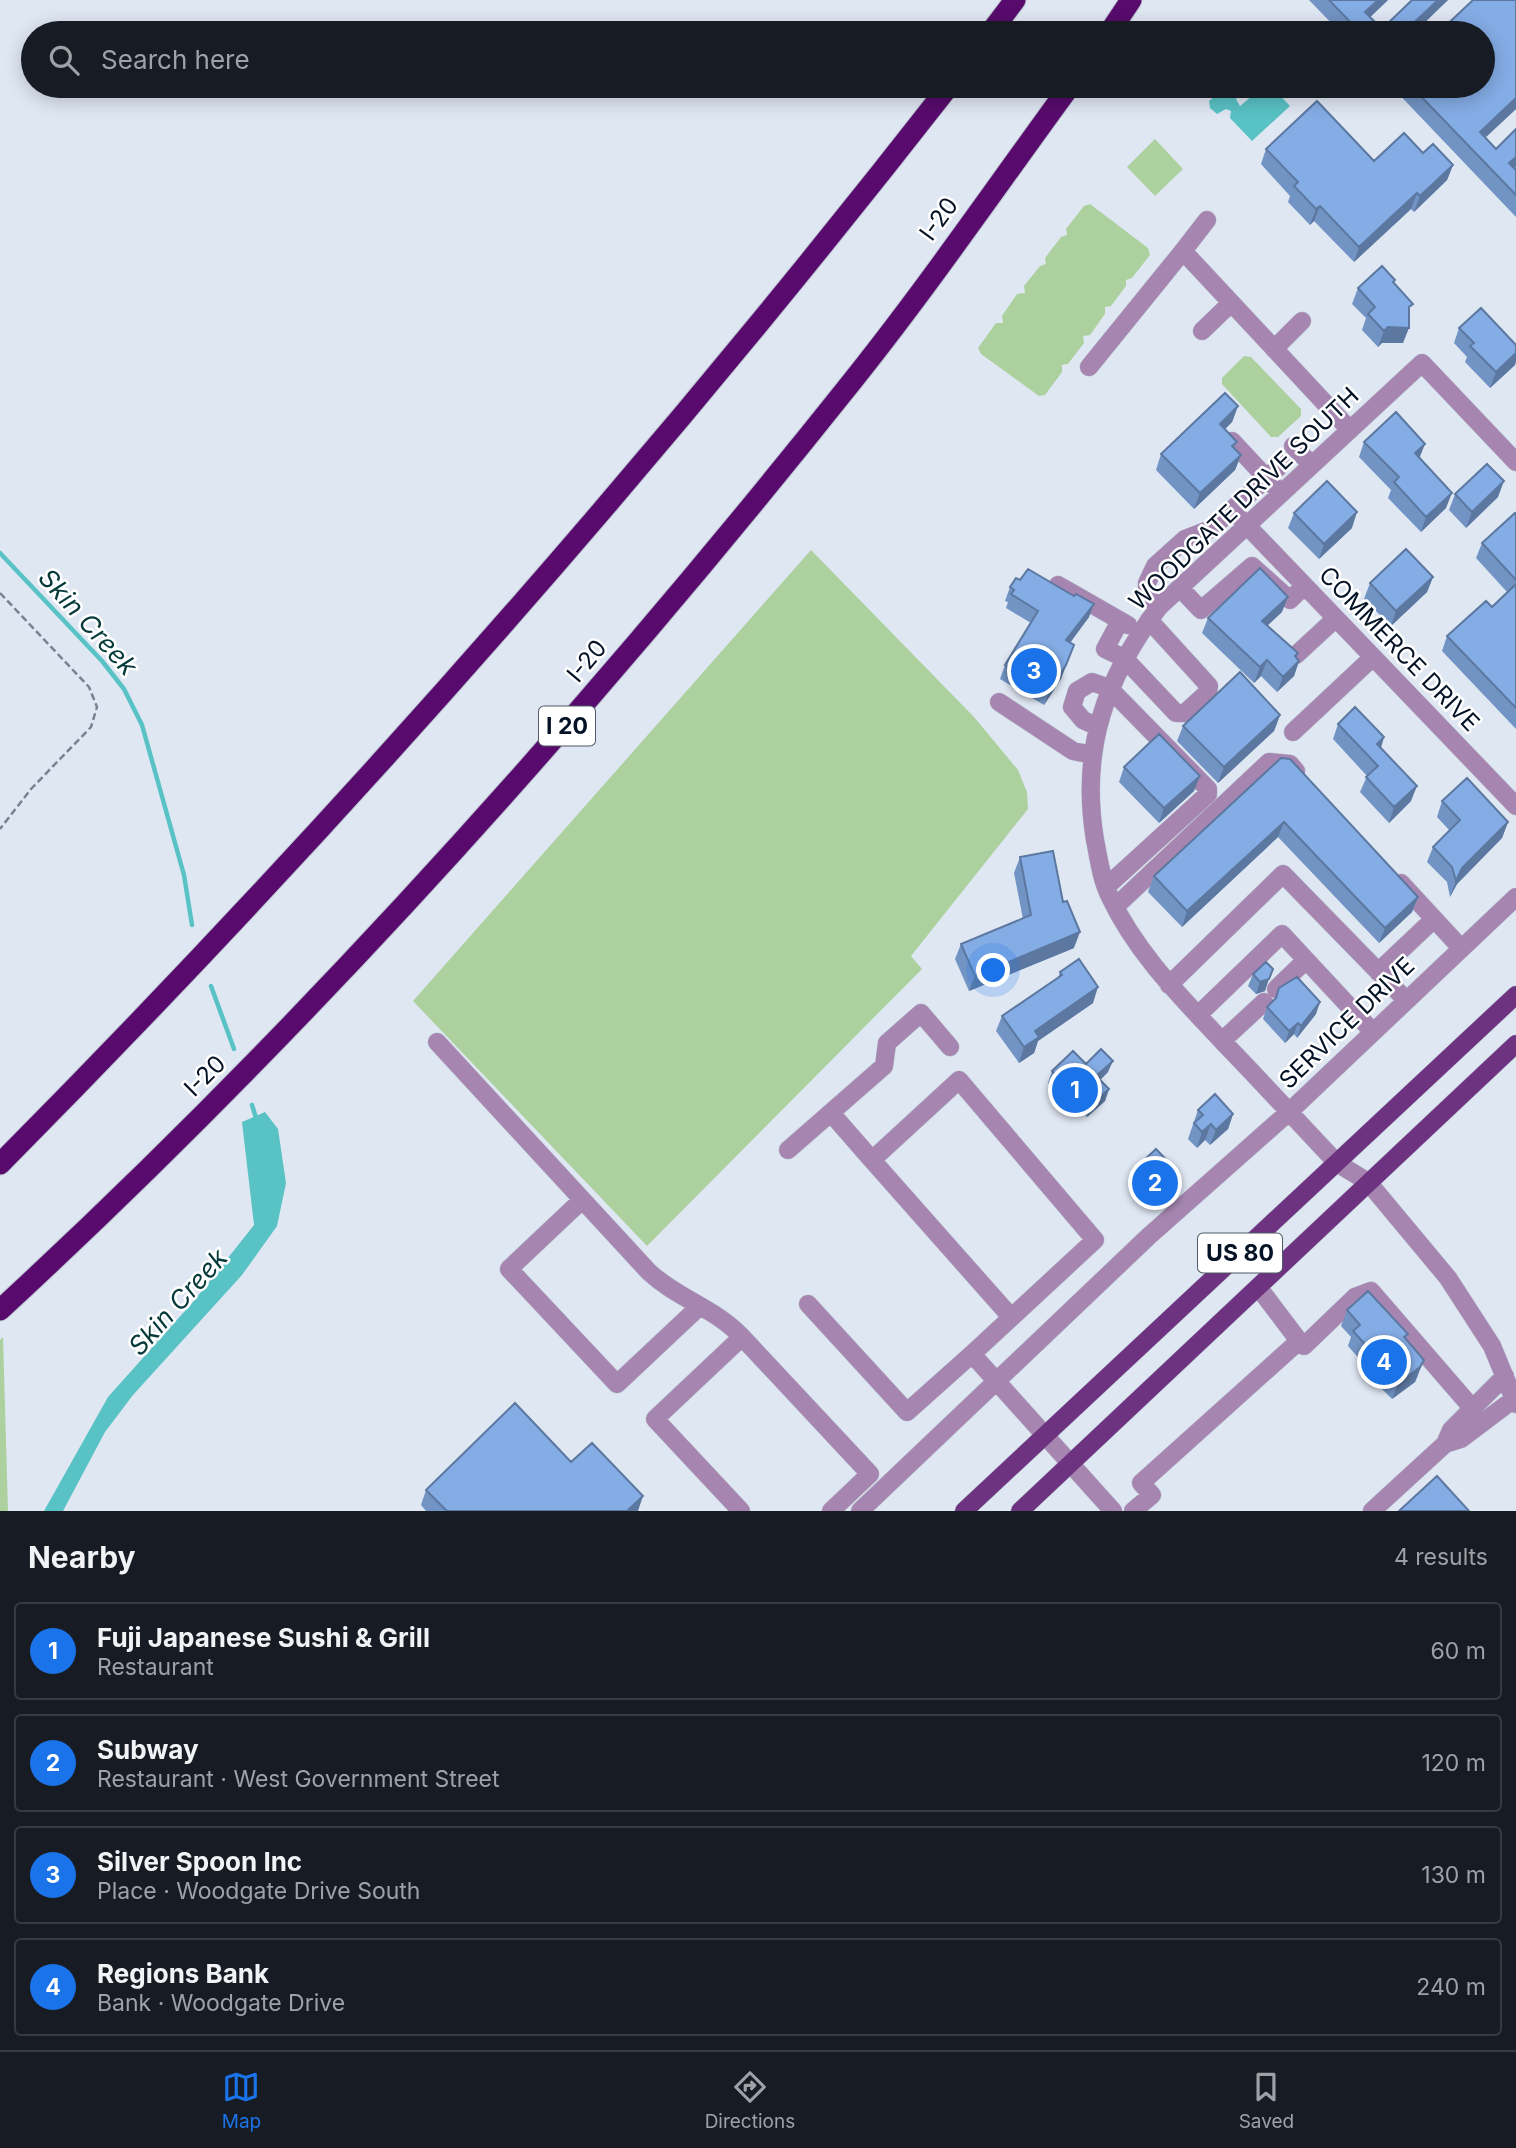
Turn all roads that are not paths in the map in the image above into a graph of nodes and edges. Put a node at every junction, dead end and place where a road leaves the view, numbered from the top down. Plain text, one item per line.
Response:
1 (1015, 0) edge
2 (1131, 0) edge
3 (999, 21) edge
4 (1117, 21) edge
5 (939, 98) edge
6 (1061, 98) edge
7 (1207, 220) dead end
8 (1183, 251) junction
9 (1231, 303) junction
10 (1302, 321) dead end
11 (1202, 331) dead end
12 (1274, 349) junction
13 (1089, 367) dead end
14 (1350, 430) junction
15 (1232, 441) edge
16 (1293, 446) dead end
17 (1516, 463) edge
18 (1282, 464) dead end
19 (1312, 466) junction
20 (1267, 478) junction
21 (1281, 494) junction
22 (1232, 510) junction
23 (1247, 526) junction
24 (1216, 555) junction
25 (1236, 578) junction
26 (1058, 585) edge
27 (1304, 586) junction
28 (1180, 588) junction
29 (1335, 619) junction
30 (1149, 620) junction
31 (1120, 621) junction
32 (1296, 655) edge
33 (1124, 658) junction
34 (1371, 658) junction
35 (1109, 688) junction
36 (999, 702) dead end
37 (1098, 727) junction
38 (1293, 732) dead end
39 (1093, 755) junction
40 (1308, 783) edge
41 (1516, 806) edge
42 (1389, 870) edge
43 (1106, 887) junction
44 (1516, 897) edge
45 (1115, 907) junction
46 (1434, 919) junction
47 (1461, 948) junction
48 (1306, 960) junction
49 (1378, 972) junction
50 (1169, 985) junction
51 (1516, 995) edge
52 (1406, 1000) junction
53 (1198, 1015) junction
54 (1373, 1032) junction
55 (1222, 1041) junction
56 (437, 1042) dead end
57 (1516, 1044) edge
58 (950, 1047) dead end
59 (1289, 1112) junction
60 (831, 1114) junction
61 (788, 1150) dead end
62 (872, 1160) junction
63 (1337, 1163) junction
64 (0, 1164) edge
65 (1368, 1182) junction
66 (582, 1200) junction
67 (1259, 1288) junction
68 (808, 1304) dead end
69 (700, 1306) junction
70 (0, 1310) edge
71 (1011, 1317) junction
72 (742, 1337) junction
73 (1304, 1346) dead end
74 (972, 1354) junction
75 (1505, 1377) junction
76 (997, 1381) junction
77 (1515, 1401) edge
78 (1473, 1409) junction
79 (1045, 1435) junction
80 (1445, 1444) junction
81 (1071, 1464) junction
82 (846, 1497) junction
83 (1110, 1510) edge
84 (741, 1511) edge
85 (831, 1511) edge
86 (859, 1511) edge
87 (964, 1511) edge
88 (1020, 1511) edge
89 (1133, 1511) edge
90 (1372, 1511) edge

1 - 3 highway
2 - 4 highway
5 - 64 highway
6 - 70 highway, I-20 / I 20
7 - 8 street
8 - 9 street
8 - 13 street
9 - 11 street
9 - 12 street
10 - 12 street
12 - 14 street
14 - 17 street, WOODGATE DRIVE SOUTH
14 - 19 street, WOODGATE DRIVE SOUTH
15 - 20 street
16 - 19 street
18 - 20 street
19 - 21 street, WOODGATE DRIVE SOUTH
20 - 21 street
20 - 22 street
21 - 23 street, WOODGATE DRIVE SOUTH
22 - 23 street, COMMERCE DRIVE
22 - 30 street
23 - 24 street, WOODGATE DRIVE SOUTH
23 - 27 street, COMMERCE DRIVE
24 - 25 street
24 - 28 street, WOODGATE DRIVE SOUTH
25 - 27 street
25 - 28 street
26 - 31 street
27 - 29 street, COMMERCE DRIVE
28 - 30 street, WOODGATE DRIVE SOUTH
29 - 32 street
29 - 34 street, COMMERCE DRIVE
30 - 31 street
30 - 33 street, WOODGATE DRIVE SOUTH
30 - 33 street
31 - 33 street
33 - 35 street, WOODGATE DRIVE SOUTH
34 - 38 street
34 - 41 street, COMMERCE DRIVE
35 - 37 street, WOODGATE DRIVE SOUTH
35 - 37 street
35 - 43 street
36 - 39 street
37 - 39 street, WOODGATE DRIVE SOUTH
39 - 43 street, WOODGATE DRIVE SOUTH
40 - 45 street
42 - 46 street
43 - 45 street, WOODGATE DRIVE SOUTH
44 - 47 street, SERVICE DRIVE
45 - 50 street, WOODGATE DRIVE SOUTH
46 - 47 street
46 - 49 street
47 - 52 street, SERVICE DRIVE
48 - 53 street
48 - 54 street
48 - 55 street
49 - 50 street
49 - 52 street
50 - 53 street, WOODGATE DRIVE SOUTH
51 - 63 main road, US 80
52 - 54 street, SERVICE DRIVE
53 - 55 street, WOODGATE DRIVE SOUTH
54 - 59 street, SERVICE DRIVE
55 - 59 street, WOODGATE DRIVE SOUTH
56 - 66 street
57 - 65 main road, US 80
58 - 60 street
59 - 63 street, SERVICE DRIVE
59 - 76 street
60 - 61 street
60 - 62 street
62 - 71 street
62 - 71 street
63 - 65 street, SERVICE DRIVE
63 - 79 main road, US 80
65 - 67 main road, US 80
65 - 75 street, SERVICE DRIVE
66 - 69 street
66 - 69 street
67 - 81 main road, US 80
67 - 89 street
68 - 74 street
69 - 72 street
71 - 74 street
72 - 82 street
72 - 84 street
73 - 78 street
74 - 76 street
75 - 77 street, SERVICE DRIVE
75 - 78 street
76 - 79 street
76 - 86 street
77 - 80 street
78 - 80 street
79 - 81 street
79 - 87 main road, US 80
80 - 90 street
81 - 83 street
81 - 88 main road, US 80
82 - 85 street
82 - 86 street

